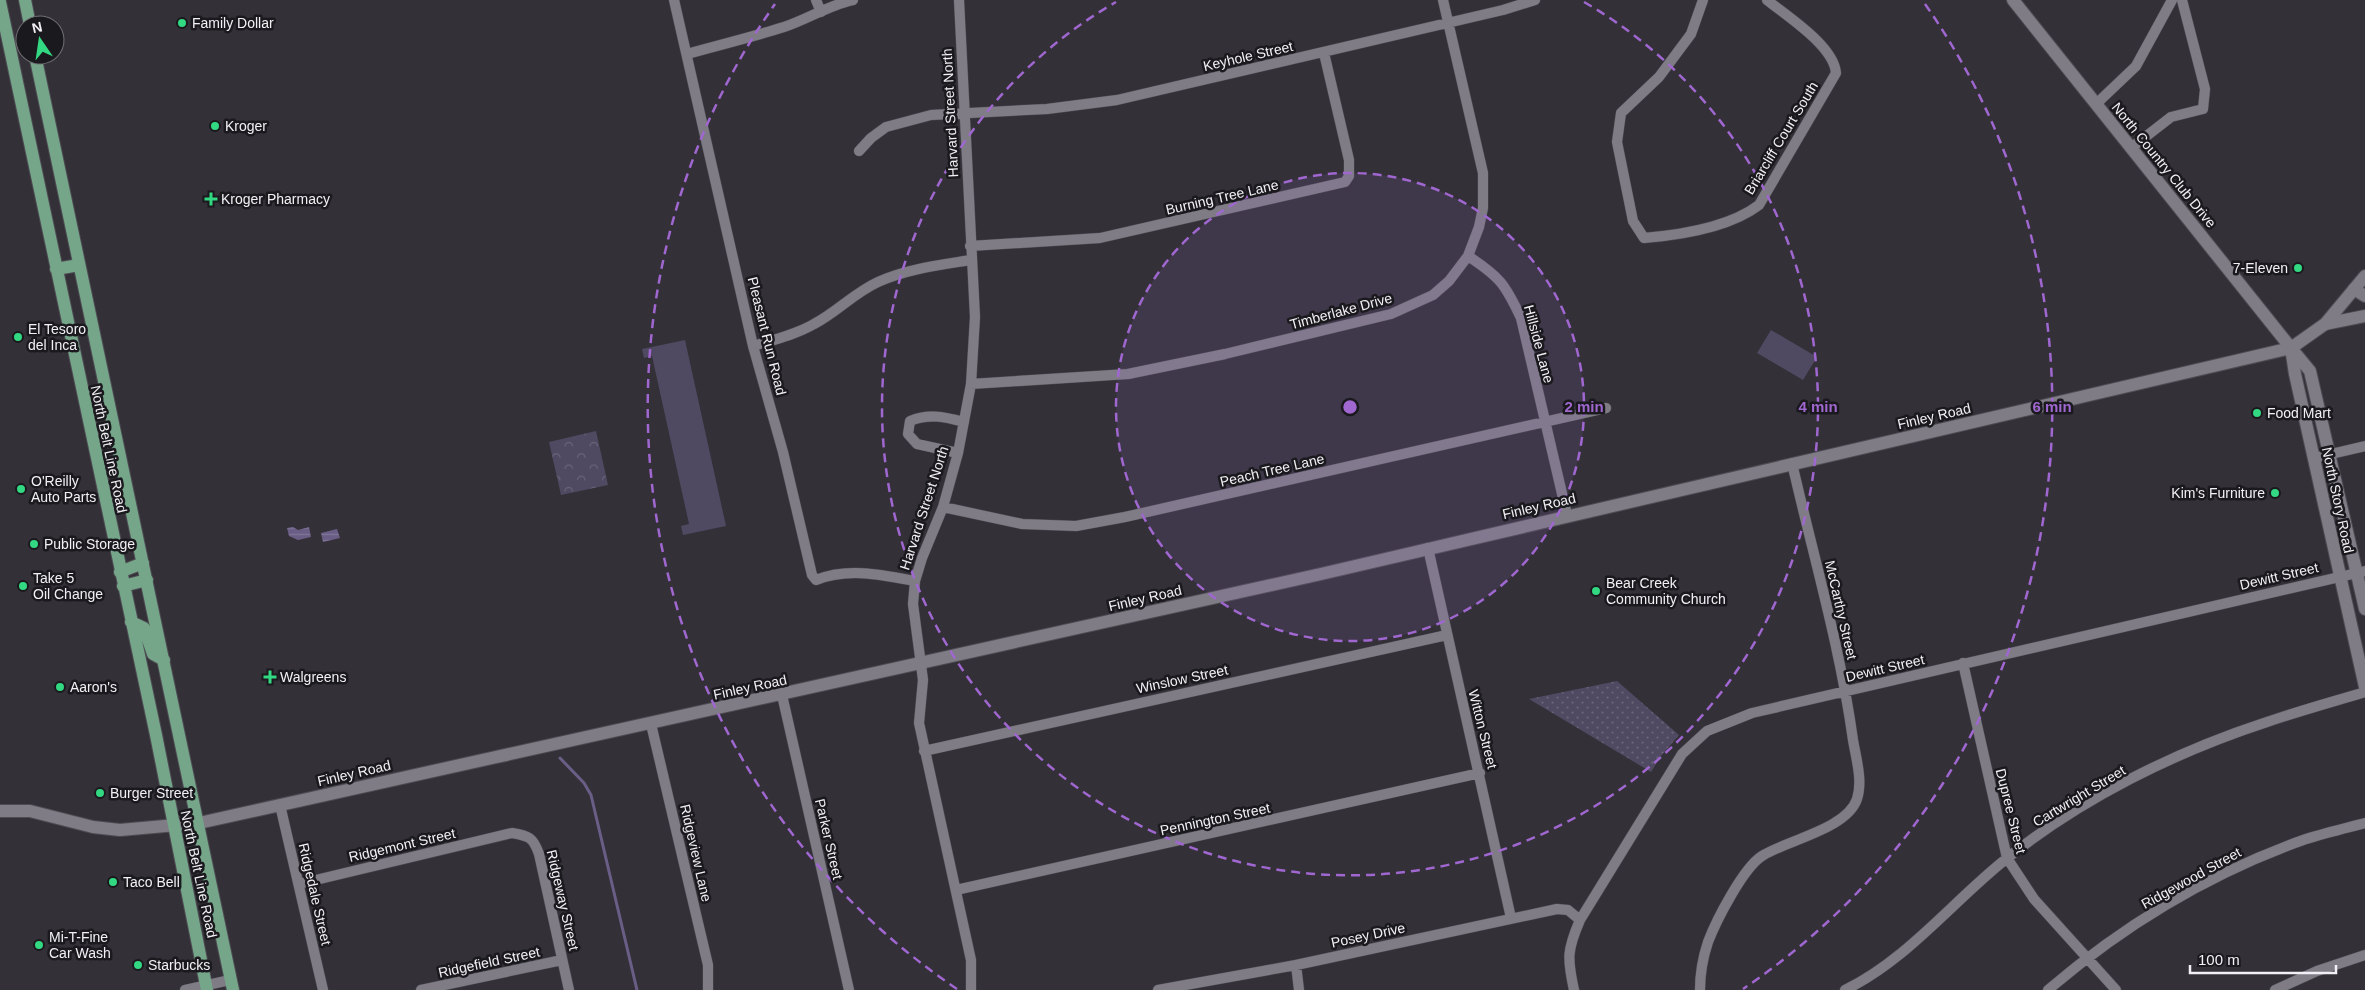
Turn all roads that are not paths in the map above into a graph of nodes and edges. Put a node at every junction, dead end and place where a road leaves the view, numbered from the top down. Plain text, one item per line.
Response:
1 (25, 0) edge
2 (674, 0) edge
3 (816, 0) edge
4 (853, 0) edge
5 (959, 0) edge
6 (1443, 0) edge
7 (1535, 0) edge
8 (1704, 0) edge
9 (1767, 0) edge
10 (2013, 0) edge
11 (2172, 0) edge
12 (2182, 0) edge
13 (841, 1) edge
14 (0, 2) edge
15 (821, 12) junction
16 (28, 15) edge
17 (1448, 23) junction
18 (1324, 53) junction
19 (687, 54) junction
20 (37, 65) edge
21 (42, 89) junction
22 (19, 94) junction
23 (2096, 104) junction
24 (964, 112) junction
25 (2131, 148) junction
26 (859, 151) dead end
27 (970, 246) junction
28 (1468, 256) junction
29 (971, 260) junction
30 (80, 265) junction
31 (56, 270) junction
32 (2365, 276) edge
33 (2361, 295) edge
34 (2365, 316) edge
35 (2325, 324) junction
36 (753, 346) junction
37 (2292, 348) junction
38 (971, 384) junction
39 (1606, 408) dead end
40 (964, 422) junction
41 (1545, 422) junction
42 (2365, 446) edge
43 (958, 453) junction
44 (2330, 454) junction
45 (2314, 458) junction
46 (1792, 464) junction
47 (942, 507) junction
48 (1567, 515) junction
49 (1428, 548) junction
50 (143, 563) junction
51 (120, 572) junction
52 (2361, 572) edge
53 (2340, 577) junction
54 (147, 580) junction
55 (915, 581) junction
56 (123, 586) junction
57 (2365, 609) edge
58 (131, 622) junction
59 (1447, 635) junction
60 (164, 660) junction
61 (1963, 663) junction
62 (921, 664) junction
63 (2365, 687) edge
64 (1846, 691) junction
65 (2365, 692) edge
66 (782, 695) junction
67 (651, 724) junction
68 (924, 751) junction
69 (1480, 773) junction
70 (280, 805) junction
71 (0, 811) edge
72 (2365, 823) edge
73 (199, 824) junction
74 (173, 827) junction
75 (512, 833) joint
76 (2007, 858) junction
77 (299, 884) junction
78 (956, 890) junction
79 (1511, 918) junction
80 (1580, 920) junction
81 (2365, 955) edge
82 (2087, 957) junction
83 (562, 960) junction
84 (1296, 965) junction
85 (231, 985) edge
86 (206, 988) edge
87 (185, 990) edge
88 (324, 990) edge
89 (421, 990) edge
90 (569, 990) edge
91 (708, 990) edge
92 (849, 990) edge
93 (971, 990) edge
94 (1158, 990) edge
95 (1299, 990) edge
96 (1574, 990) edge
97 (1700, 990) edge
98 (1845, 990) edge
99 (2048, 990) edge
100 (2116, 990) edge
101 (2275, 990) edge

1 - 16 main road
2 - 19 street, Pleasant Run Road
3 - 15 street
4 - 13 street
5 - 24 street, Harvard Street North
6 - 17 street, Timberlake Drive
7 - 17 street, Keyhole Street
8 - 9 street, Briarcliff Court South
10 - 23 street, North Country Club Drive
11 - 23 street
12 - 25 street
13 - 15 street
14 - 22 main road, North Belt Line Road
15 - 19 street
17 - 18 street, Keyhole Street
17 - 28 street, Timberlake Drive
18 - 24 street, Keyhole Street
18 - 27 street, Burning Tree Lane
19 - 36 street, Pleasant Run Road
20 - 21 main road, North Belt Line Road
21 - 22 main road
21 - 30 main road, North Belt Line Road
22 - 31 main road, North Belt Line Road
23 - 25 street, North Country Club Drive
24 - 26 street, Keyhole Street
24 - 27 street, Harvard Street North
25 - 37 street, North Country Club Drive
27 - 29 street, Harvard Street North
28 - 38 street, Timberlake Drive
28 - 41 street, Hillside Lane
29 - 36 street
29 - 38 street, Harvard Street North
30 - 31 main road
30 - 50 main road, North Belt Line Road
31 - 51 main road, North Belt Line Road
32 - 33 street
33 - 35 street
34 - 35 street
35 - 37 street
36 - 55 street, Pleasant Run Road
37 - 44 street, North Story Road
37 - 45 street, North Story Road
37 - 46 street, Finley Road
38 - 40 street, Harvard Street North
39 - 41 street, Peach Tree Lane
40 - 43 street, Harvard Street North
40 - 43 street
41 - 47 street, Peach Tree Lane
41 - 48 street, Hillside Lane
42 - 44 street
43 - 47 street, Harvard Street North
44 - 45 street
44 - 52 street, North Story Road
45 - 53 street, North Story Road
46 - 48 street, Finley Road
46 - 64 street, McCarthy Street
47 - 55 street, Harvard Street North
48 - 49 street, Finley Road
49 - 59 street, Witton Street
49 - 62 street, Finley Road
50 - 51 main road
50 - 54 main road, North Belt Line Road
51 - 56 main road, North Belt Line Road
52 - 53 street, Dewitt Street
52 - 57 street, North Story Road
53 - 61 street, Dewitt Street
53 - 63 street, North Story Road
54 - 56 main road
54 - 60 main road, North Belt Line Road
55 - 62 street, Harvard Street North
56 - 58 main road, North Belt Line Road
58 - 60 main road
58 - 74 main road, North Belt Line Road
59 - 68 street, Winslow Street
59 - 69 street, Witton Street
60 - 73 main road, North Belt Line Road
61 - 64 street, Dewitt Street
61 - 76 street, Dupree Street
62 - 66 street, Finley Road
62 - 68 street, Harvard Street North
64 - 80 street, Dewitt Street
64 - 97 street, McCarthy Street
65 - 76 street, Cartwright Street
66 - 67 street, Finley Road
66 - 92 street, Parker Street
67 - 70 street, Finley Road
67 - 91 street, Ridgeview Lane
68 - 78 street, Harvard Street North
69 - 78 street, Pennington Street
69 - 79 street, Witton Street
70 - 73 street, Finley Road
70 - 77 street, Ridgedale Street
71 - 74 street, Finley Road
72 - 82 street, Ridgewood Street
73 - 74 street, Finley Road
73 - 85 main road, North Belt Line Road
74 - 86 main road, North Belt Line Road
75 - 77 street, Ridgemont Street
75 - 83 street, Ridgeway Street
76 - 82 street, Dupree Street
76 - 98 street, Cartwright Street
77 - 88 street, Ridgedale Street
78 - 93 street, Harvard Street North
79 - 80 street, Posey Drive
79 - 84 street, Posey Drive
80 - 96 street, Dewitt Street
81 - 101 street
82 - 99 street, Ridgewood Street
82 - 100 street, Dupree Street
83 - 89 street, Ridgefield Street
83 - 90 street, Ridgeway Street
84 - 94 street, Posey Drive
84 - 95 street
85 - 86 street
86 - 87 street

